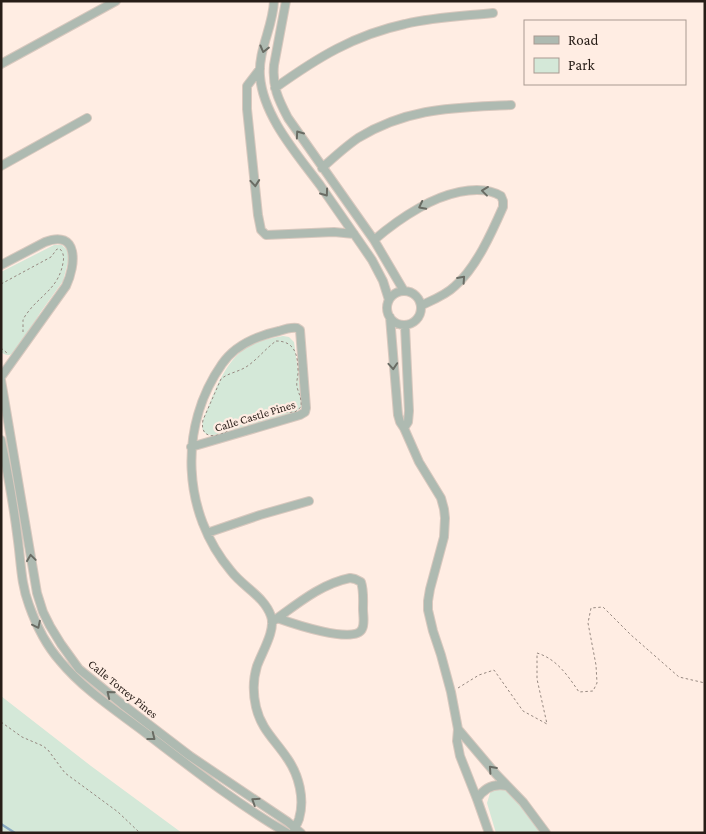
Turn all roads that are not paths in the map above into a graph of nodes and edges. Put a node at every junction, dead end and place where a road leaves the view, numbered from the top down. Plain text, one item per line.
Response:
1 (116, 1) edge
2 (274, 1) edge
3 (286, 1) edge
4 (493, 13) dead end
5 (1, 64) edge
6 (260, 69) junction
7 (275, 88) junction
8 (511, 105) dead end
9 (87, 118) dead end
10 (1, 166) edge
11 (322, 168) junction
12 (354, 234) junction
13 (374, 240) junction
14 (1, 265) edge
15 (404, 291) junction
16 (389, 300) junction
17 (422, 305) junction
18 (390, 317) junction
19 (405, 326) junction
20 (1, 379) edge
21 (404, 428) junction
22 (1, 440) edge
23 (191, 447) junction
24 (309, 501) dead end
25 (207, 533) junction
26 (275, 620) junction
27 (458, 729) junction
28 (507, 786) junction
29 (477, 799) junction
30 (296, 831) edge
31 (286, 833) edge
32 (489, 833) edge
33 (546, 833) edge

1 - 5 street
2 -> 6 street
3 - 7 street
4 - 7 street
6 -> 12 street
6 -> 12 street
11 -> 7 street
8 - 11 street
9 - 10 street
11 - 13 street
12 - 16 street
13 - 15 street
17 -> 13 street
14 - 20 street
15 - 16 street
15 - 17 street
16 - 18 street
17 - 19 street
18 - 19 street
18 -> 21 street
19 - 21 street
30 -> 20 street, Calle Torrey Pines
21 - 27 street
22 -> 31 street, Calle Torrey Pines
23 - 23 street, Calle Castle Pines
23 - 25 street, Calle Castle Pines
24 - 25 street
25 - 26 street, Calle Castle Pines
26 - 26 street
26 - 30 street
28 -> 27 street
27 - 29 street
28 - 29 street
28 - 33 street
29 - 32 street

